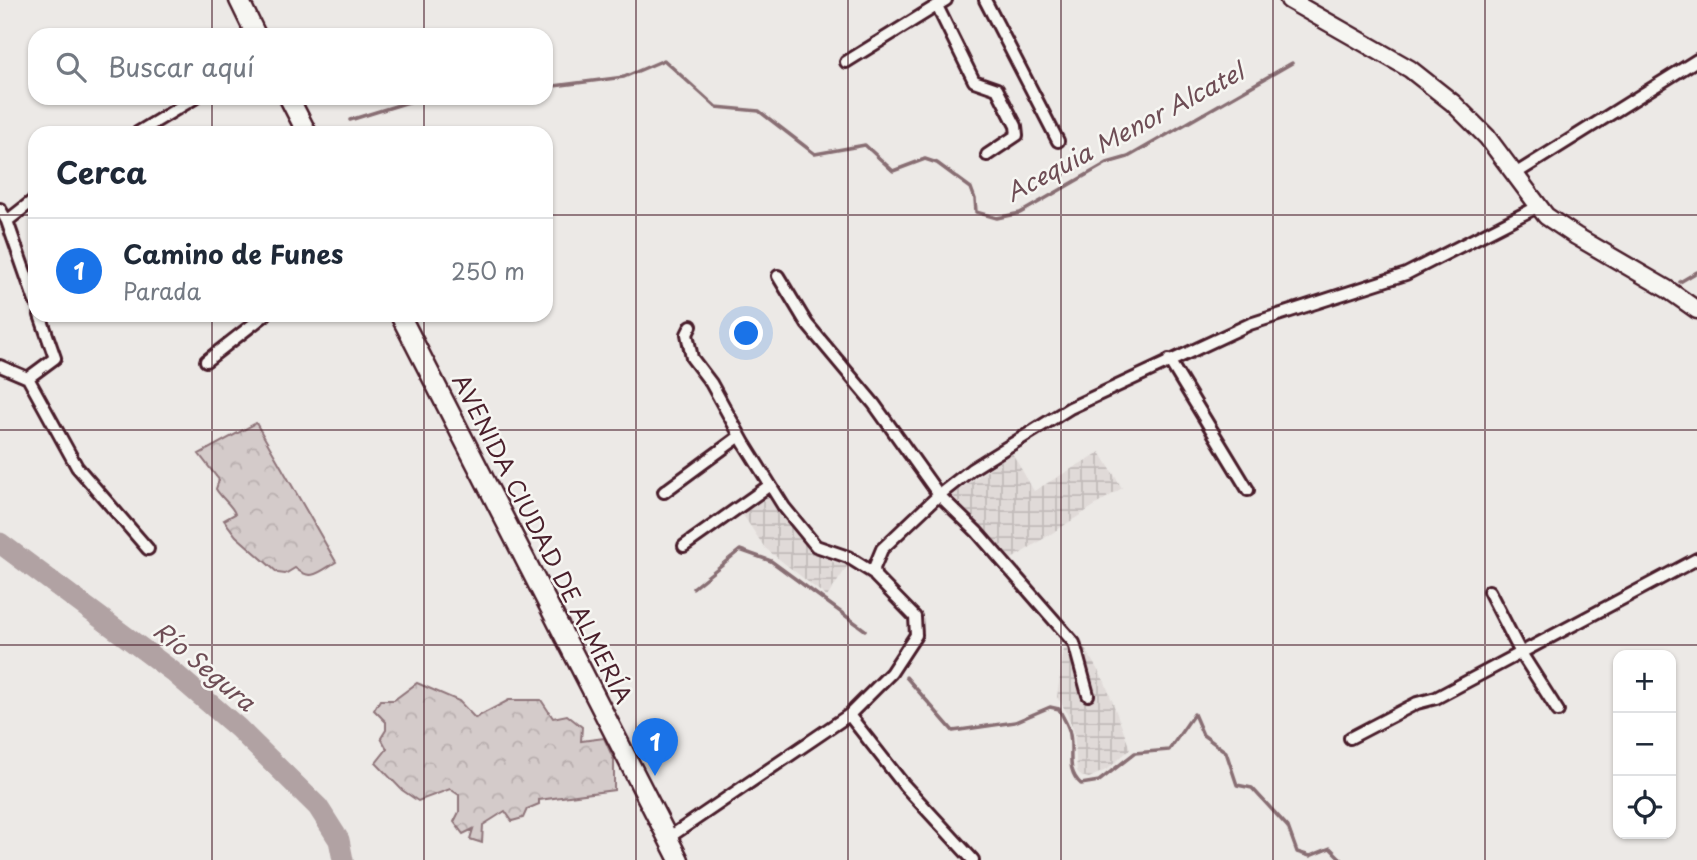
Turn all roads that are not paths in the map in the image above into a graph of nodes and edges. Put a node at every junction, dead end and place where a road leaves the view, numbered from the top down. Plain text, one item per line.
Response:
1 (239, 0) edge
2 (985, 0) edge
3 (1289, 0) edge
4 (941, 3) edge
5 (253, 28) edge
6 (1697, 60) edge
7 (846, 62) dead end
8 (183, 105) edge
9 (293, 105) edge
10 (149, 126) edge
11 (303, 126) edge
12 (1058, 141) dead end
13 (987, 155) dead end
14 (1516, 174) junction
15 (28, 205) edge
16 (1539, 206) junction
17 (0, 209) edge
18 (8, 221) junction
19 (778, 276) dead end
20 (28, 280) edge
21 (1697, 310) edge
22 (42, 322) edge
23 (256, 322) edge
24 (404, 322) edge
25 (691, 326) dead end
26 (1169, 360) junction
27 (206, 361) dead end
28 (0, 366) edge
29 (28, 378) junction
30 (740, 436) junction
31 (770, 485) junction
32 (1248, 490) dead end
33 (664, 492) dead end
34 (939, 495) junction
35 (684, 546) dead end
36 (148, 549) dead end
37 (1697, 559) edge
38 (875, 573) junction
39 (1489, 591) dead end
40 (1521, 653) junction
41 (1088, 695) dead end
42 (1559, 711) dead end
43 (849, 715) junction
44 (1350, 738) dead end
45 (667, 838) junction
46 (679, 860) edge
47 (973, 860) edge

1 - 5 main road
2 - 12 street
3 - 14 main road
4 - 7 street
4 - 13 street
6 - 14 street
8 - 10 street
9 - 11 main road
14 - 16 main road
15 - 18 street
16 - 21 main road
16 - 26 street
17 - 18 street
18 - 20 street
19 - 34 street
22 - 29 street
23 - 27 street
24 - 45 main road, AVENIDA CIUDAD DE ALMERÍA
25 - 30 street
26 - 32 street
26 - 34 street
28 - 29 street
29 - 36 street
30 - 31 street
30 - 33 street
31 - 35 street
31 - 38 street
34 - 38 street
34 - 41 street
37 - 40 street
38 - 43 street
39 - 40 street
40 - 42 street
40 - 44 street
43 - 45 street
43 - 47 street
45 - 46 main road, AVENIDA CIUDAD DE ALMERÍA

